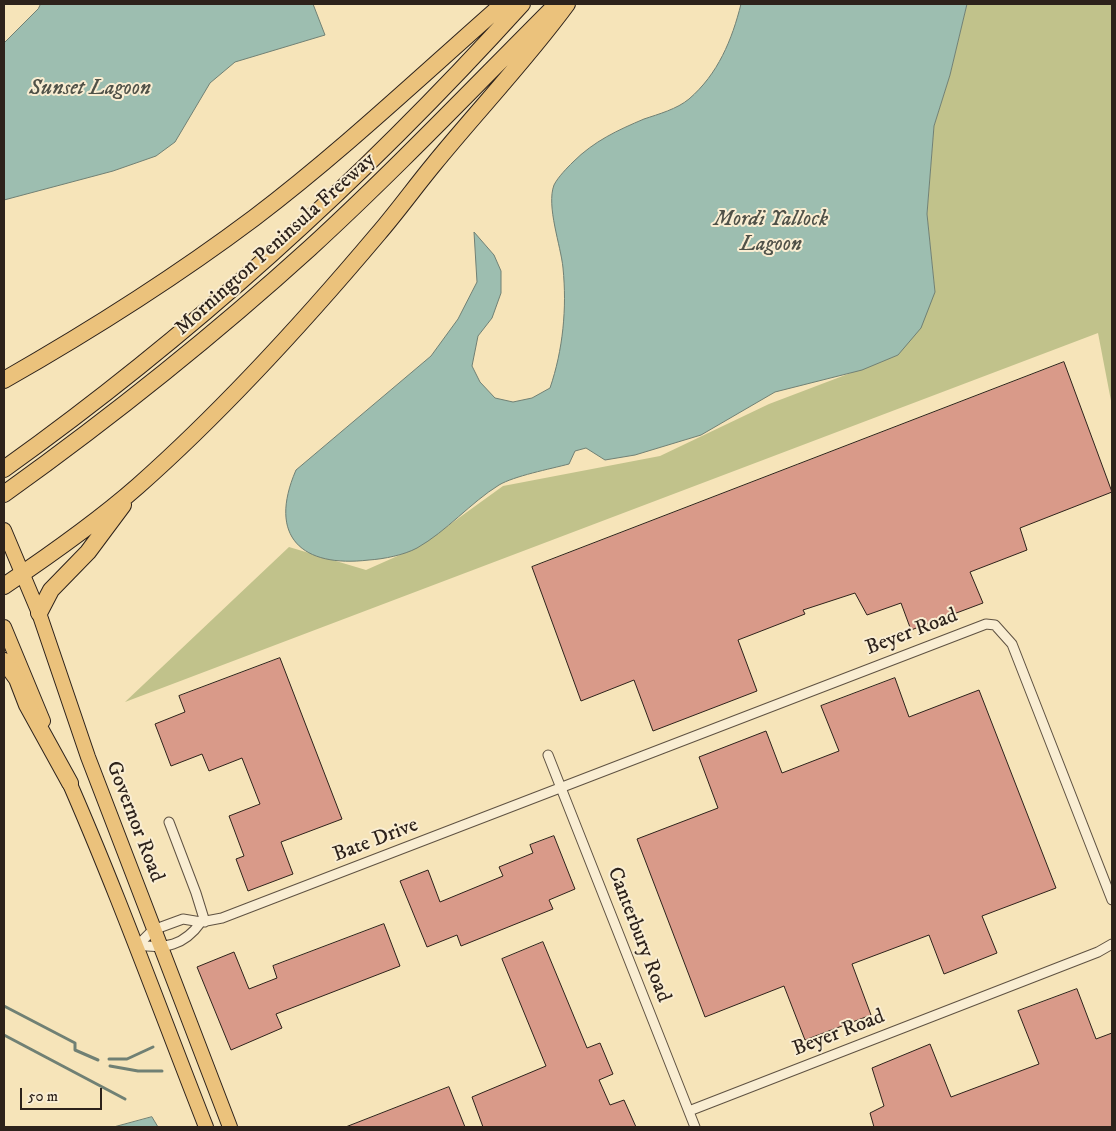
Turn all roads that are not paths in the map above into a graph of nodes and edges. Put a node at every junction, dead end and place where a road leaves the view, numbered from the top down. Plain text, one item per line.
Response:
1 (503, 4) edge
2 (522, 4) edge
3 (557, 4) edge
4 (567, 4) edge
5 (4, 380) edge
6 (4, 468) edge
7 (136, 488) junction
8 (4, 494) edge
9 (4, 530) edge
10 (22, 573) junction
11 (4, 586) edge
12 (39, 613) junction
13 (4, 627) edge
14 (4, 661) edge
15 (548, 755) dead end
16 (70, 783) junction
17 (562, 788) junction
18 (169, 822) dead end
19 (1112, 900) edge
20 (203, 922) junction
21 (153, 930) junction
22 (1112, 944) edge
23 (138, 945) junction
24 (160, 948) junction
25 (689, 1111) junction
26 (206, 1127) edge
27 (230, 1127) edge
28 (695, 1127) edge

1 - 5 highway
2 - 6 highway, Mornington Peninsula Freeway
3 - 8 highway, Mornington Peninsula Freeway
4 - 7 highway
7 - 10 highway
7 - 12 highway
9 - 10 main road, Governor Road
10 - 11 highway
10 - 12 main road, Governor Road
12 - 21 main road, Governor Road
13 - 16 main road, Governor Road
14 - 16 highway
15 - 17 street, Canterbury Road
16 - 23 main road, Governor Road
17 - 19 street, Beyer Road
17 - 20 street, Bate Drive
17 - 25 street, Canterbury Road
18 - 20 street
20 - 21 street, Bate Drive
20 - 24 street
21 - 23 street, Bate Drive
21 - 24 main road, Governor Road
22 - 25 street, Beyer Road
23 - 24 street
23 - 26 main road, Governor Road
24 - 27 main road, Governor Road
25 - 28 street, Canterbury Road

